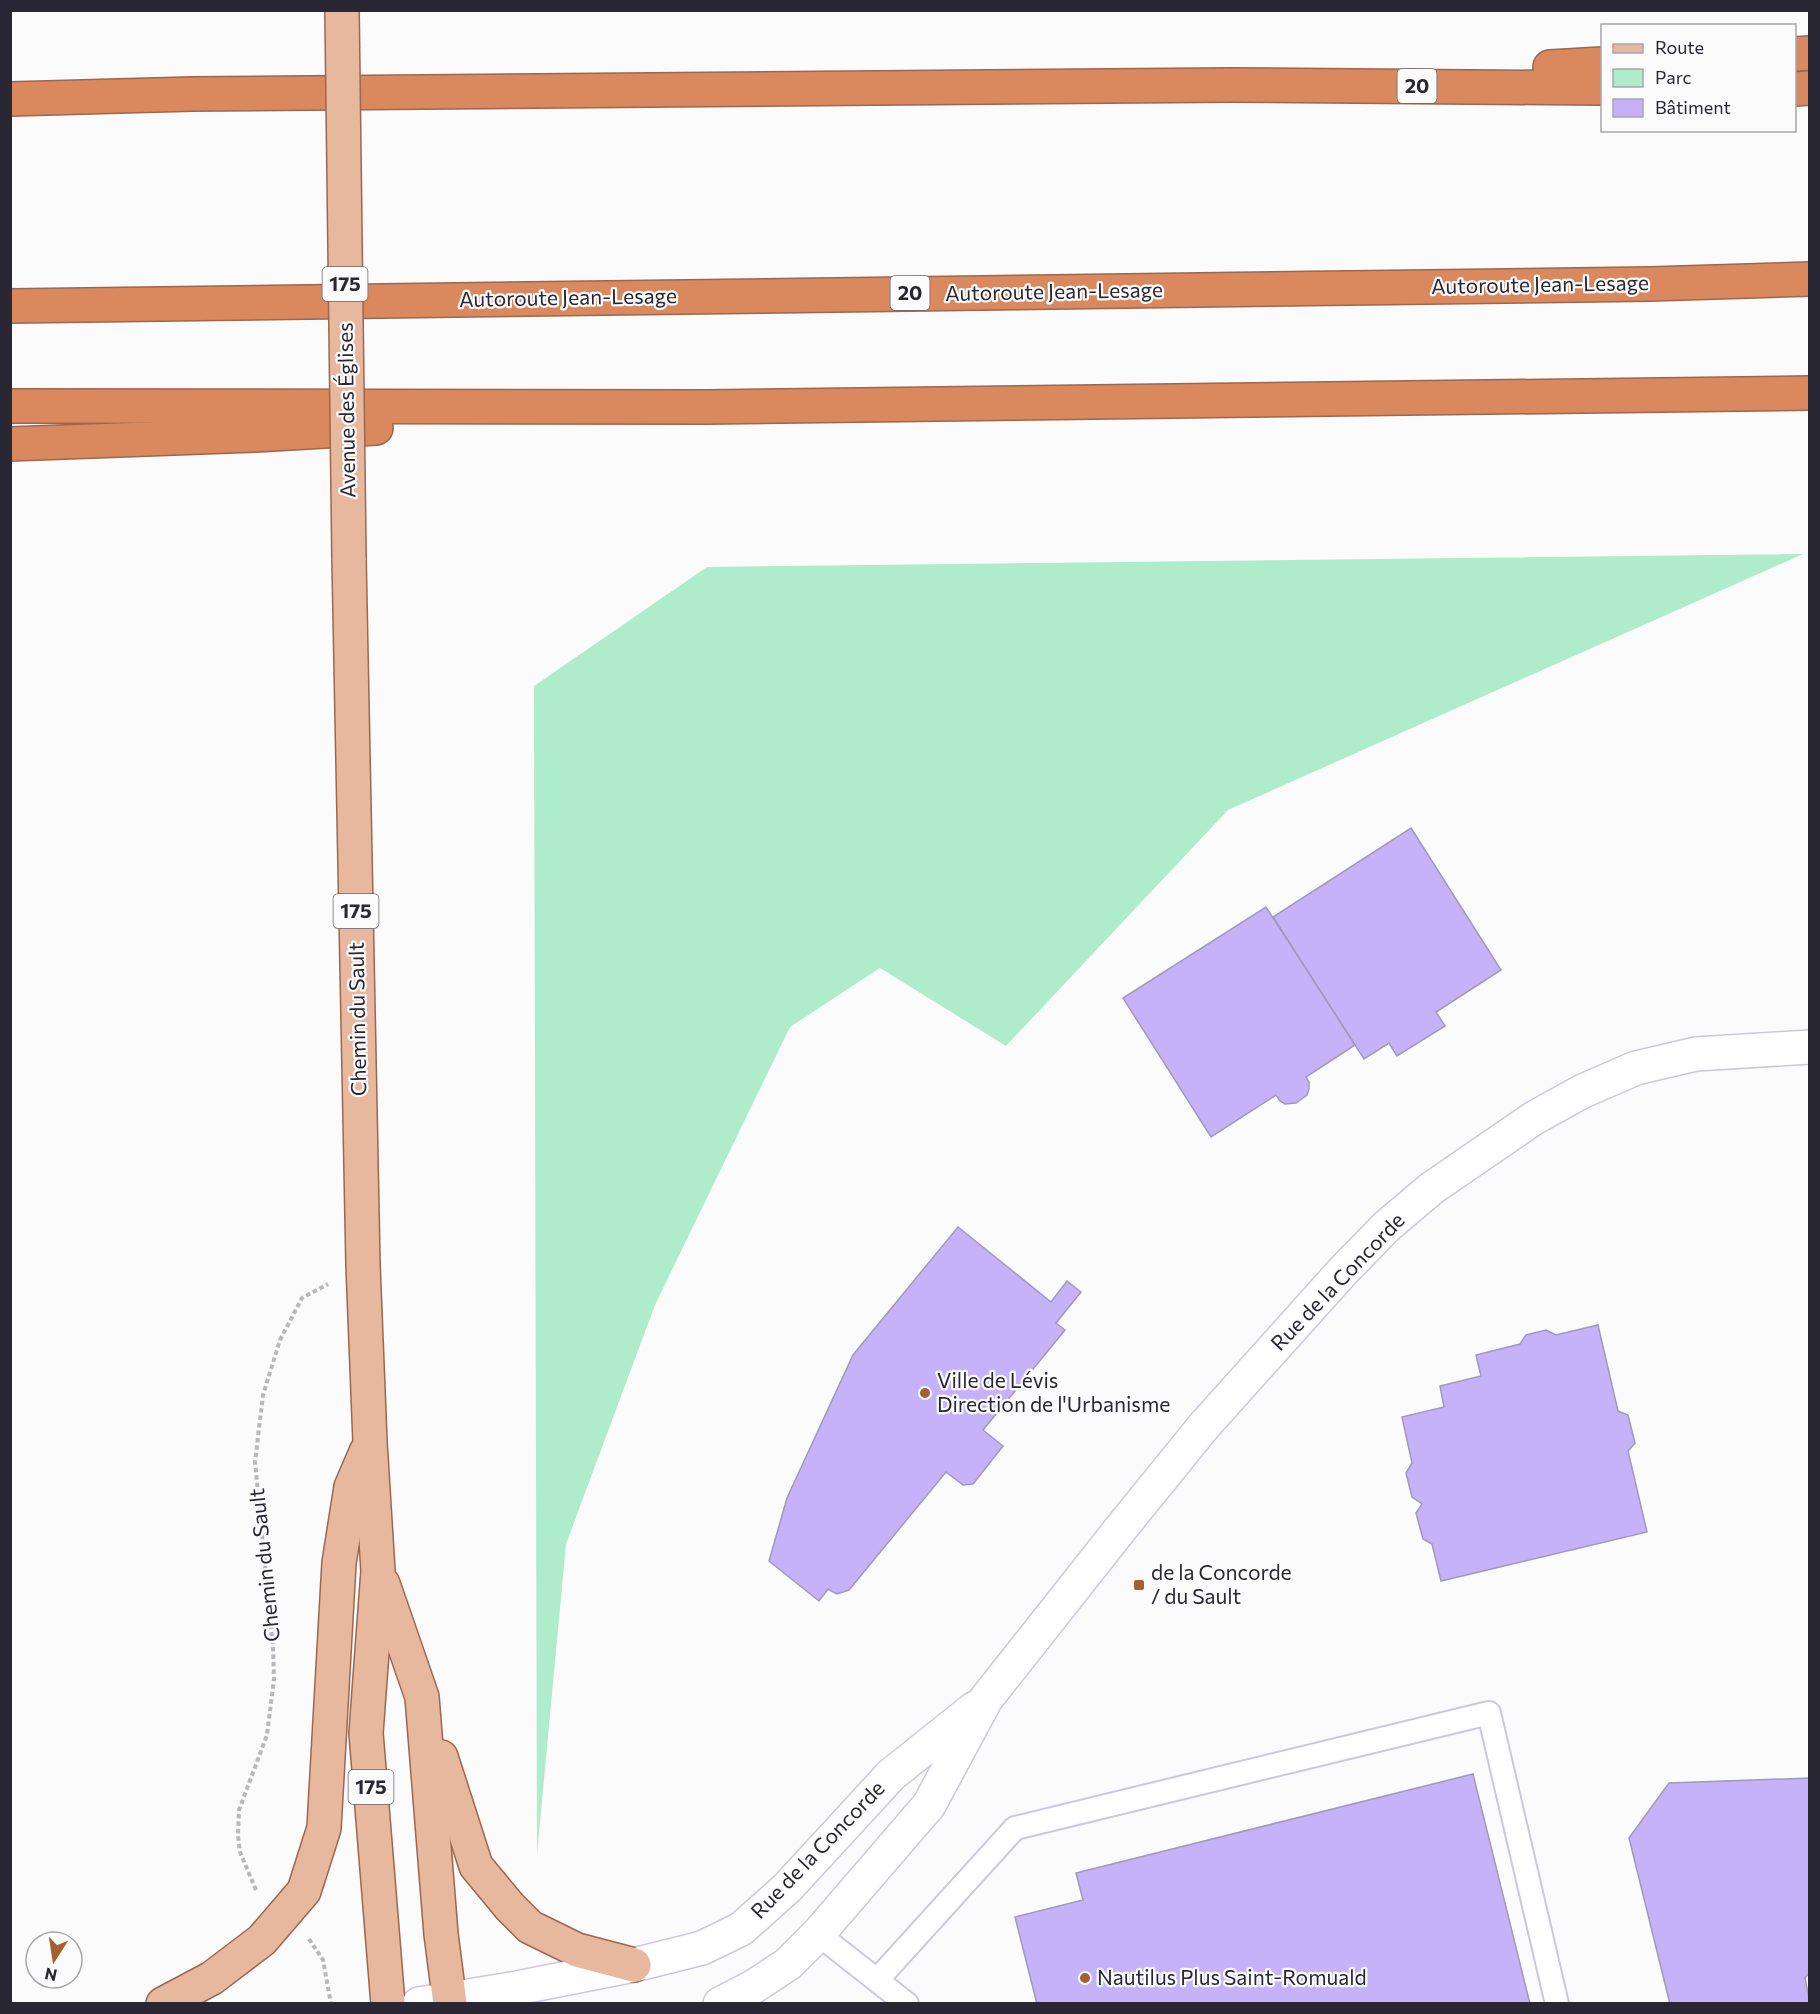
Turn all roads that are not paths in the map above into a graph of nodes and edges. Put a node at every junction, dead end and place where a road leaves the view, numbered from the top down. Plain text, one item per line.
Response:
1 (342, 10) edge
2 (1601, 64) edge
3 (1232, 85) junction
4 (1601, 88) edge
5 (10, 99) edge
6 (1809, 279) edge
7 (10, 306) edge
8 (1809, 393) edge
9 (10, 406) edge
10 (707, 407) junction
11 (10, 444) edge
12 (349, 558) joint
13 (1809, 1047) edge
14 (370, 1442) junction
15 (378, 1571) junction
16 (422, 1697) junction
17 (986, 1699) junction
18 (818, 1934) junction
19 (634, 1965) junction
20 (877, 1980) junction
21 (440, 2002) edge
22 (163, 2004) edge
23 (388, 2004) edge
24 (720, 2004) edge
25 (907, 2004) edge
26 (1557, 2004) edge

1 - 12 main road, Avenue des Églises / 175, bridge
2 - 3 highway
3 - 4 highway, 20
3 - 5 highway, 20
6 - 7 highway, Autoroute Jean-Lesage / 20
8 - 10 highway
9 - 10 highway
10 - 11 highway
12 - 14 main road, Chemin du Sault / 175
13 - 17 street, Rue de la Concorde
14 - 15 main road, Chemin du Sault / 175
14 - 22 main road
15 - 16 main road, Chemin du Sault / 175
15 - 23 main road, Chemin du Sault / 175
16 - 19 main road
16 - 21 main road, Chemin du Sault / 175
17 - 18 street, Rue de la Concorde
17 - 19 street, Rue de la Concorde
18 - 20 lane
18 - 24 street, Rue de la Concorde
19 - 21 street, Rue de la Concorde
20 - 25 lane
20 - 26 lane

